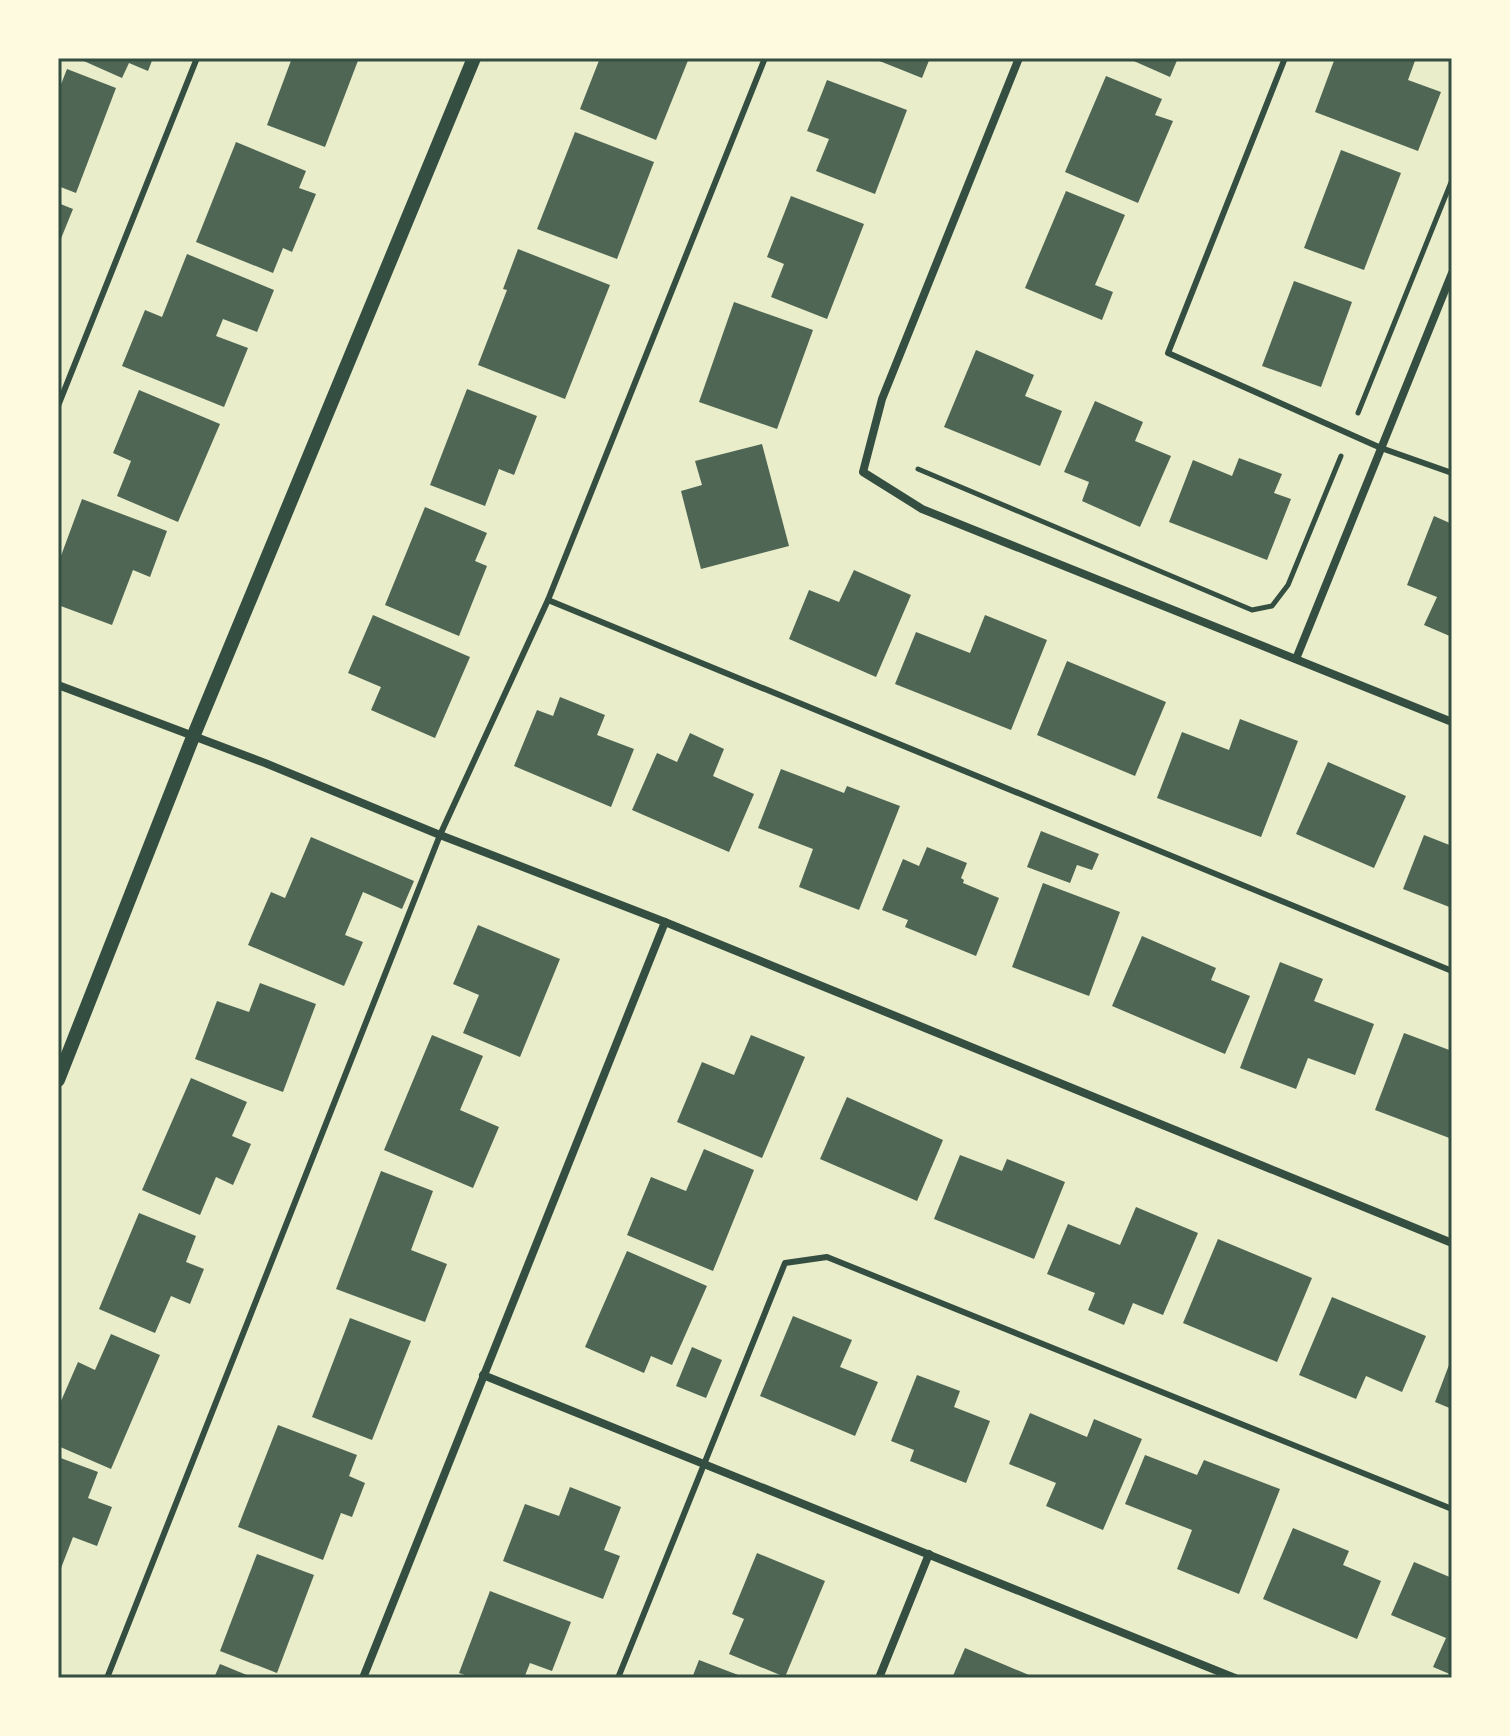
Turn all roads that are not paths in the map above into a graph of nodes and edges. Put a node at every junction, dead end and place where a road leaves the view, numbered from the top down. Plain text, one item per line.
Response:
1 (197, 58) edge
2 (474, 58) edge
3 (765, 58) edge
4 (1019, 58) edge
5 (1285, 58) edge
6 (1452, 273) edge
7 (58, 406) edge
8 (1381, 448) junction
9 (1452, 473) edge
10 (548, 600) junction
11 (1296, 659) junction
12 (58, 685) edge
13 (1452, 722) edge
14 (193, 737) junction
15 (440, 835) junction
16 (665, 922) junction
17 (1452, 971) edge
18 (58, 1080) edge
19 (1452, 1243) edge
20 (483, 1375) junction
21 (704, 1464) junction
22 (1452, 1509) edge
23 (929, 1554) junction
24 (107, 1678) edge
25 (363, 1678) edge
26 (618, 1678) edge
27 (879, 1678) edge
28 (1235, 1678) edge

1 - 7 lane
2 - 14 street
3 - 10 lane
4 - 11 street
5 - 8 lane
6 - 8 street
8 - 9 lane
8 - 11 street
10 - 15 lane
10 - 17 lane
11 - 13 street
12 - 14 street
14 - 15 street
14 - 18 street
15 - 16 street
15 - 24 lane
16 - 19 street
16 - 20 street
20 - 21 street
20 - 25 street
21 - 22 lane
21 - 23 street
21 - 26 lane
23 - 27 street
23 - 28 street

